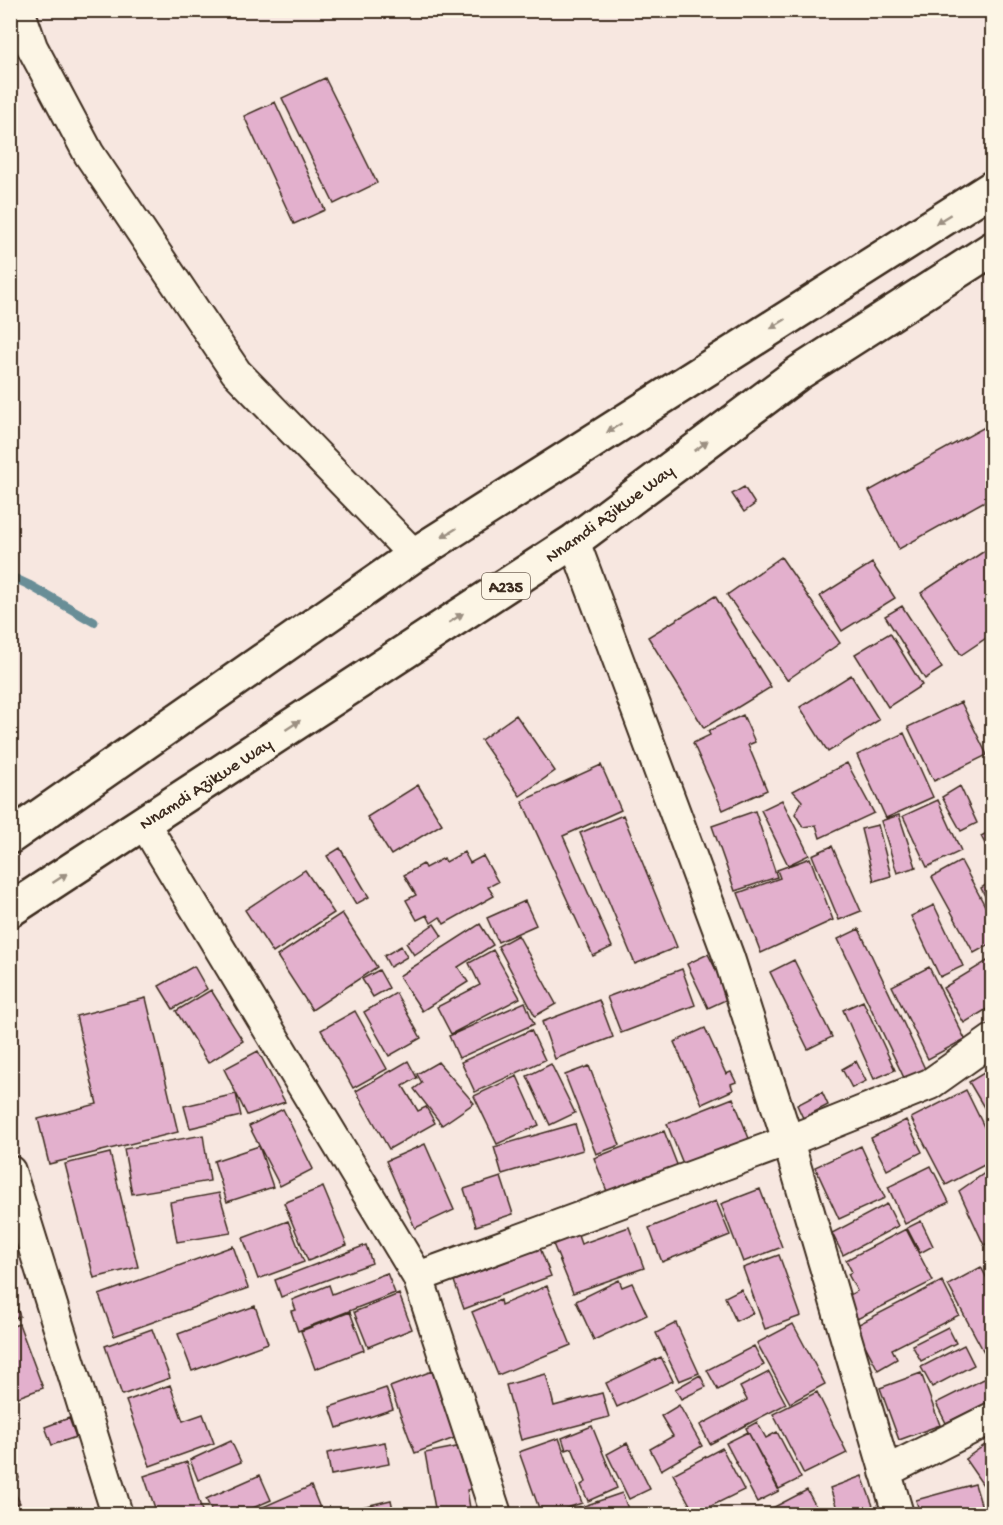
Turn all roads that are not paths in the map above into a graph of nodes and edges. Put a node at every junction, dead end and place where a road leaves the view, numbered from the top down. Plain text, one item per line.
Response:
1 (19, 10) edge
2 (993, 188) edge
3 (993, 249) edge
4 (574, 541) junction
5 (414, 555) junction
6 (144, 823) junction
7 (10, 837) edge
8 (10, 910) edge
9 (993, 1040) edge
10 (788, 1141) junction
11 (10, 1171) edge
12 (418, 1277) junction
13 (993, 1418) edge
14 (885, 1472) junction
15 (117, 1515) edge
16 (496, 1515) edge
17 (898, 1515) edge

1 - 5 street
2 -> 5 highway
4 -> 3 highway, Nnamdi Azikwe Way / A235
6 -> 4 highway, Nnamdi Azikwe Way / A235
4 - 10 street
5 - 7 highway
8 -> 6 highway, Nnamdi Azikwe Way / A235
6 - 12 street
9 - 10 street
10 - 12 street
10 - 14 street
11 - 15 street
12 - 16 street
13 - 14 street
14 - 17 street

